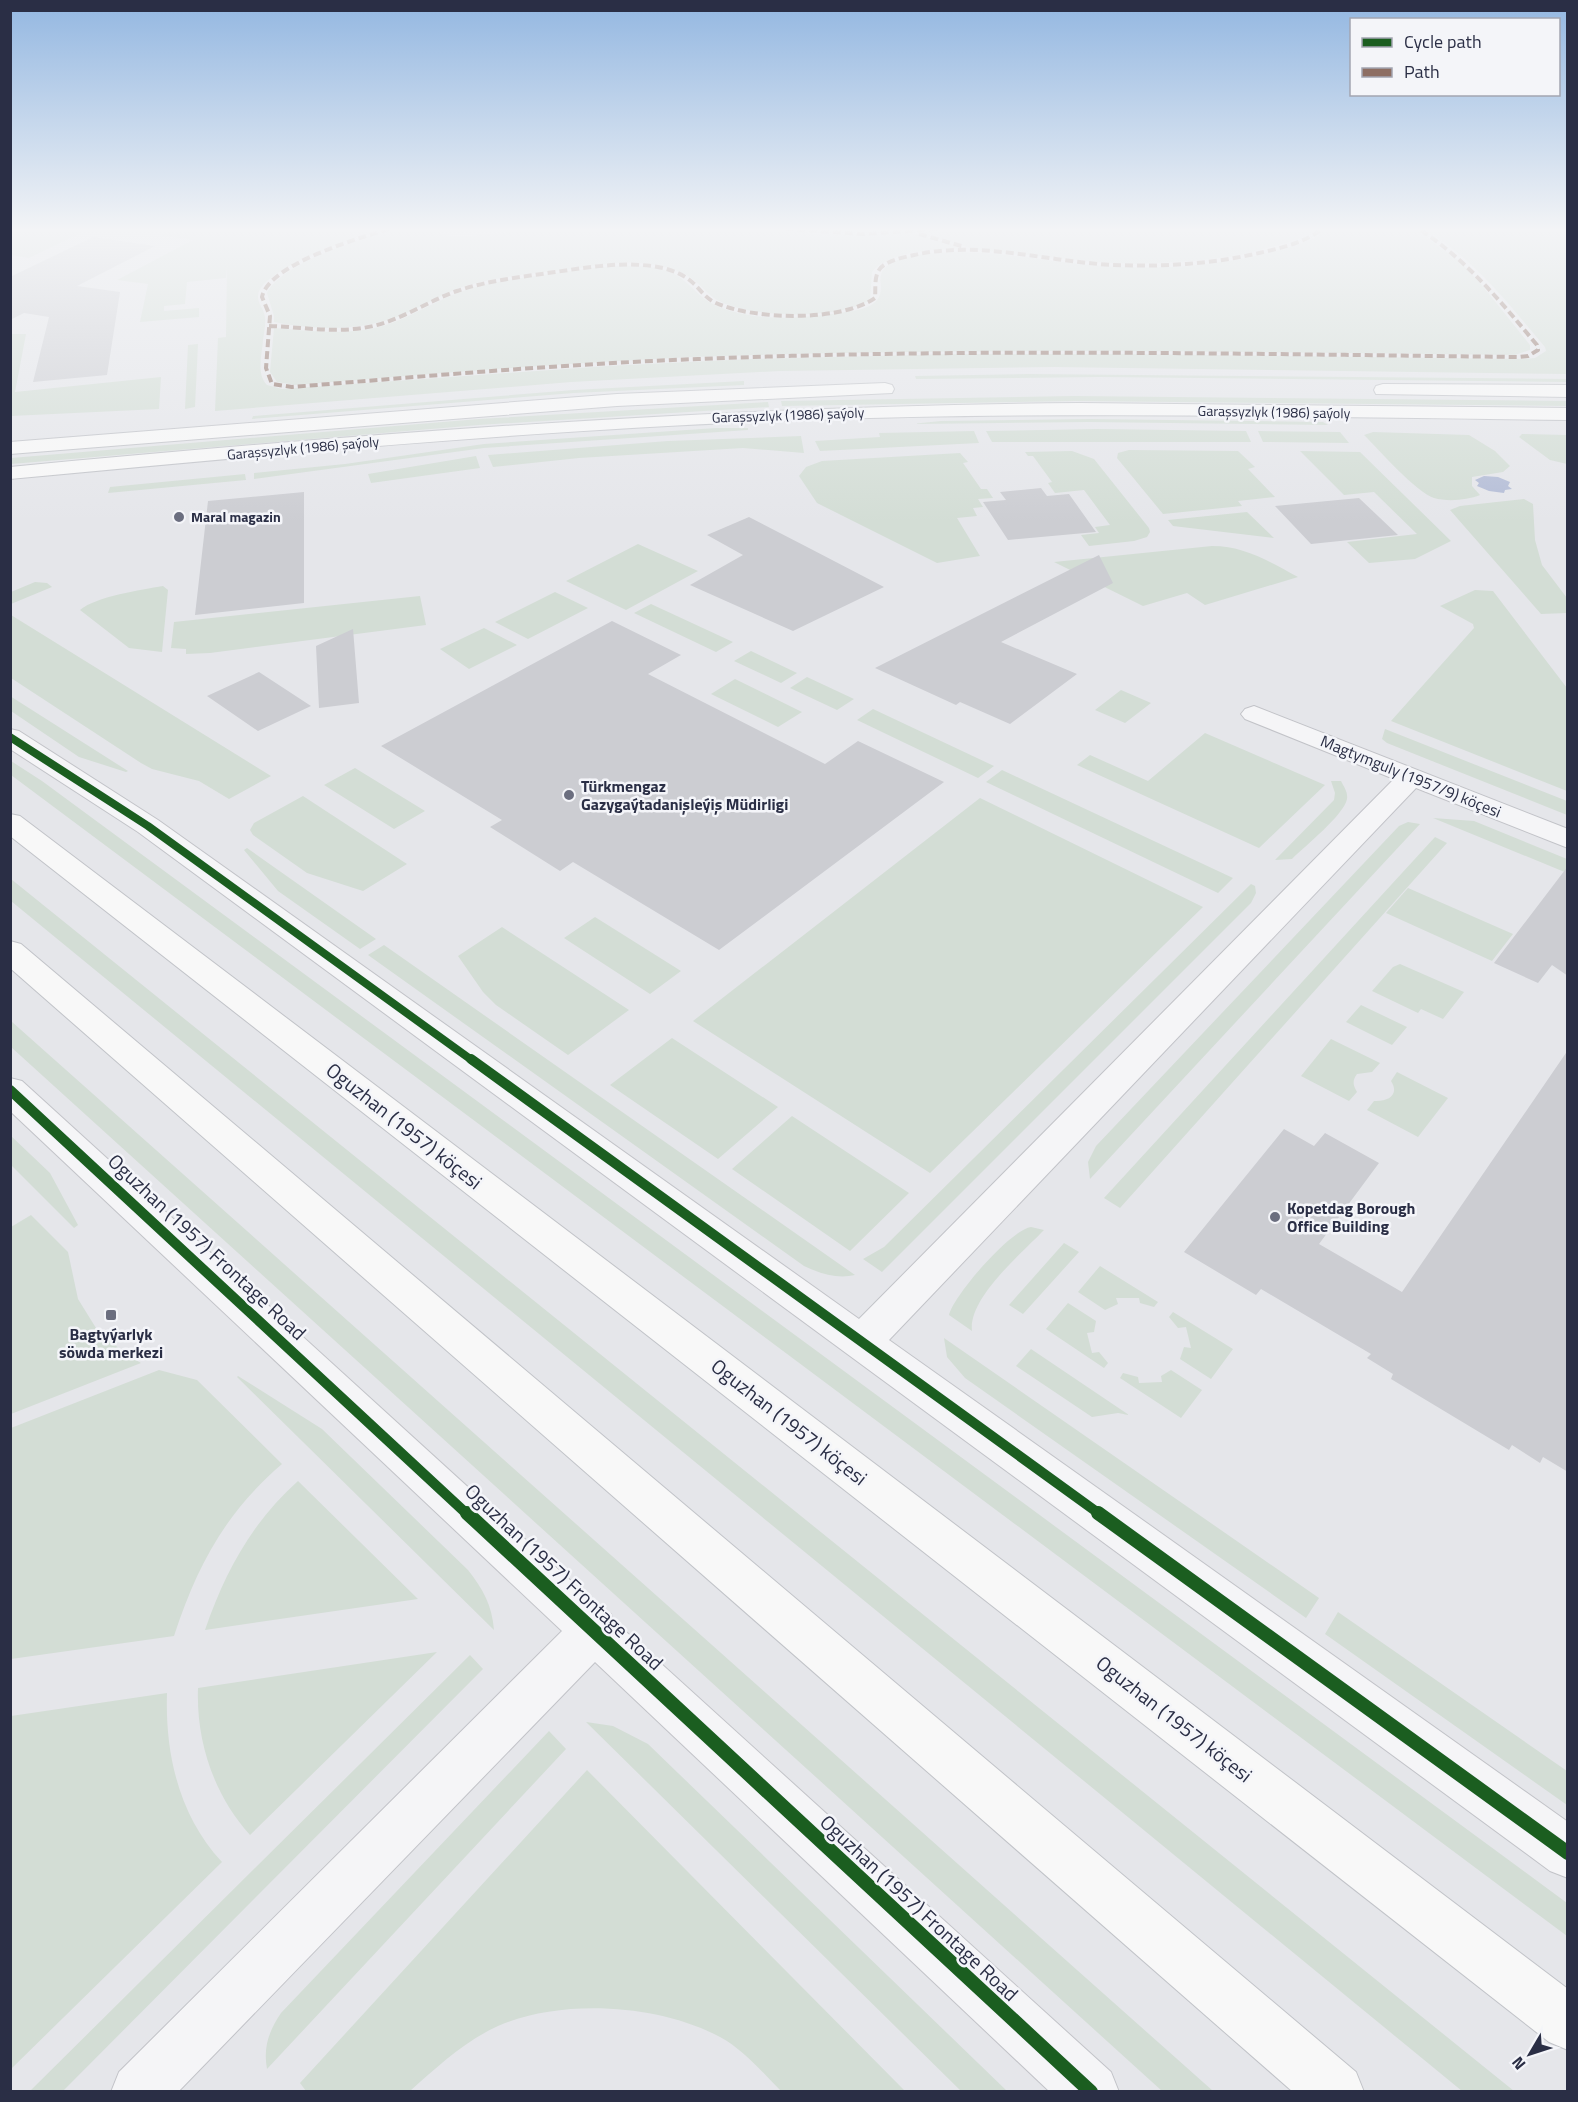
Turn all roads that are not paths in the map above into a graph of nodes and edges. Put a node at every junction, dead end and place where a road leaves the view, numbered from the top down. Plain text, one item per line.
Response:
1 (902, 388) dead end
2 (1360, 389) dead end
3 (1568, 391) edge
4 (1568, 414) edge
5 (208, 431) junction
6 (10, 438) edge
7 (10, 448) edge
8 (77, 467) junction
9 (10, 473) edge
10 (10, 482) edge
11 (1254, 714) dead end
12 (10, 736) edge
13 (1413, 776) junction
14 (10, 822) edge
15 (1568, 839) edge
16 (10, 951) edge
17 (10, 1090) edge
18 (861, 1343) junction
19 (595, 1630) junction
20 (1568, 1853) edge
21 (1568, 2023) edge
22 (139, 2091) edge
23 (1091, 2091) edge
24 (1336, 2091) edge

1 - 5 main road, Garaşsyzlyk (1986) şaýoly
2 - 3 main road, Garaşsyzlyk (1986) şaýoly
4 - 8 main road, Garaşsyzlyk (1986) şaýoly
5 - 6 main road
5 - 7 main road, Garaşsyzlyk (1986) şaýoly
8 - 9 main road, Garaşsyzlyk (1986) şaýoly
8 - 10 main road
11 - 13 street, Magtymguly (1957/9) köçesi
12 - 18 street
13 - 15 street, Magtymguly (1957/9) köçesi
13 - 18 street
14 - 21 main road, Oguzhan (1957) köçesi
16 - 24 main road
17 - 19 street, Oguzhan (1957) Frontage Road
18 - 20 street
19 - 22 street
19 - 23 street, Oguzhan (1957) Frontage Road

